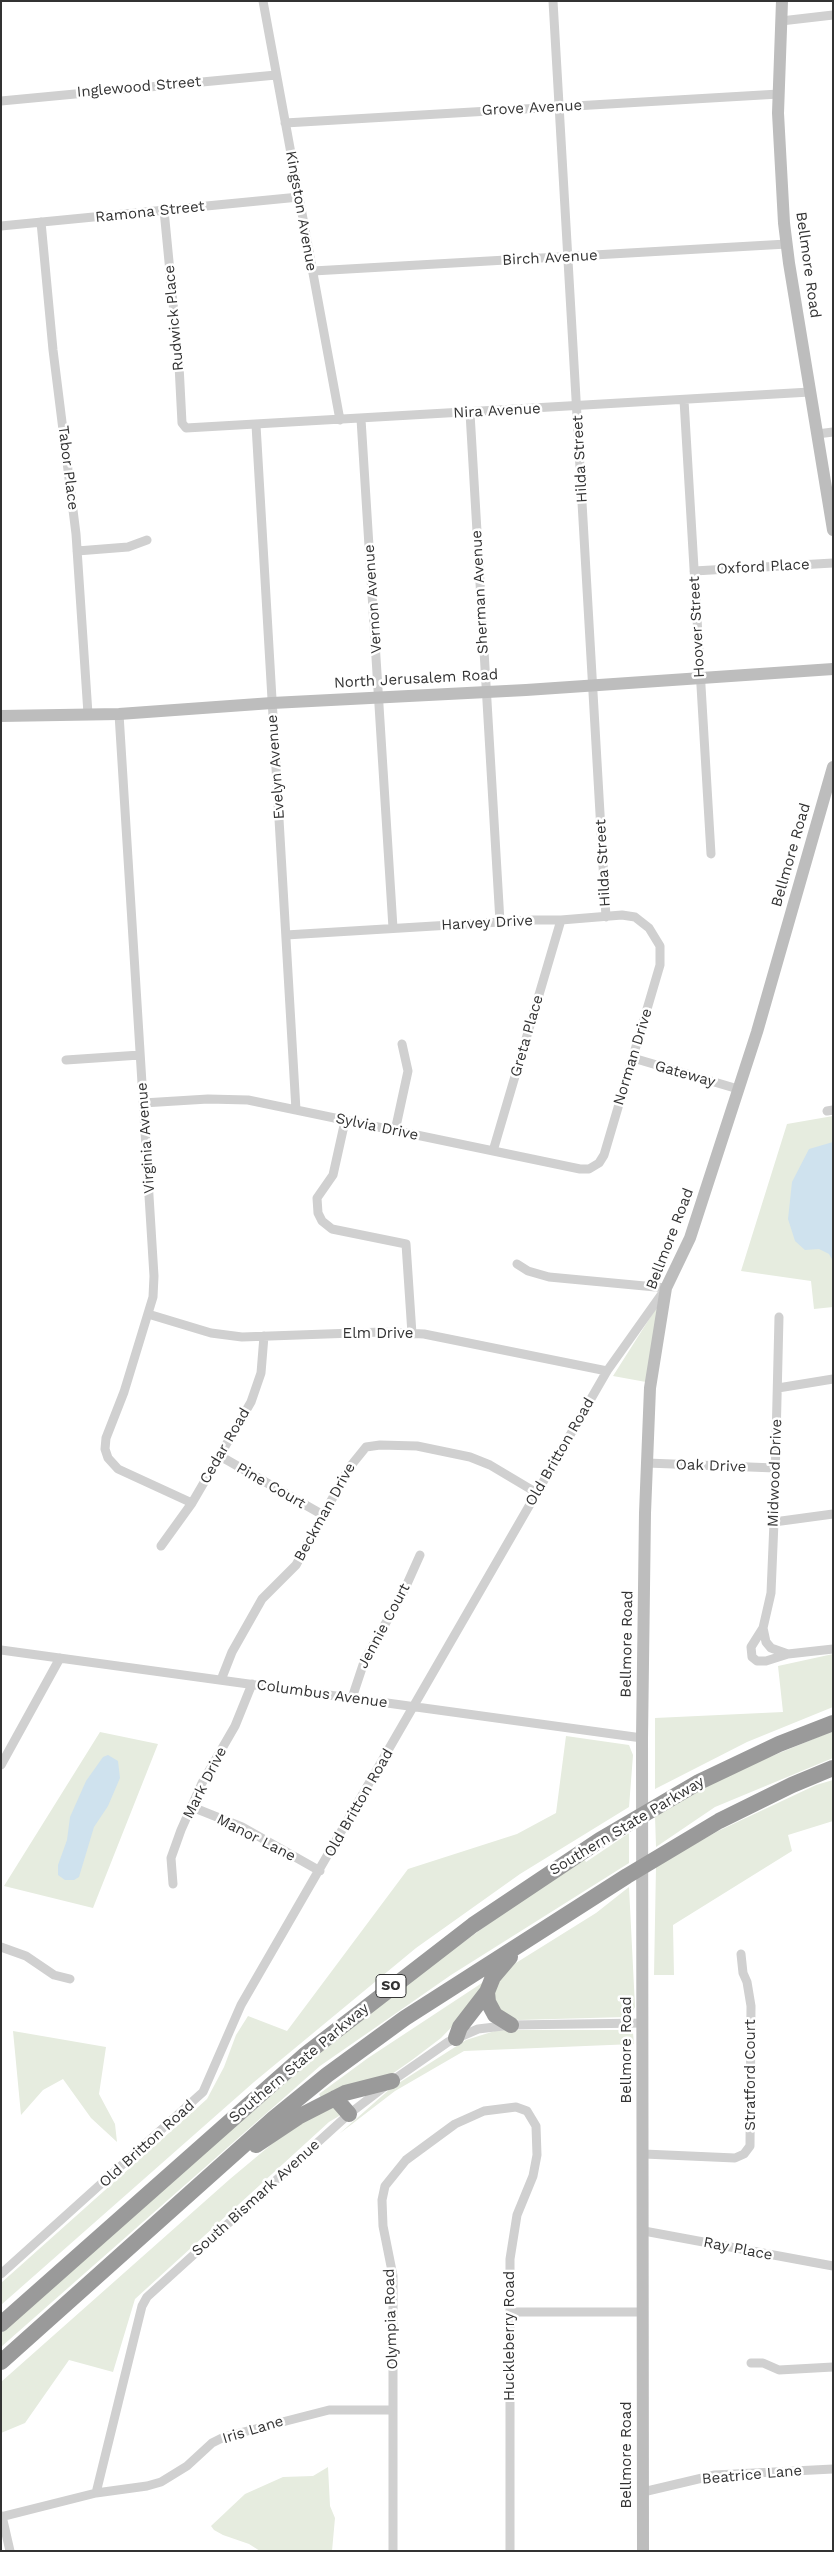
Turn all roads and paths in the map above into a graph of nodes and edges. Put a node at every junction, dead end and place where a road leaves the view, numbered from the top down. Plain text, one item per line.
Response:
1 (262, 1) edge
2 (553, 1) edge
3 (782, 1) edge
4 (833, 15) edge
5 (781, 21) junction
6 (276, 75) junction
7 (779, 94) junction
8 (1, 101) edge
9 (559, 107) junction
10 (285, 123) junction
11 (298, 197) junction
12 (164, 210) junction
13 (41, 222) junction
14 (1, 226) edge
15 (787, 244) junction
16 (568, 257) junction
17 (313, 271) junction
18 (810, 392) junction
19 (684, 400) junction
20 (577, 406) junction
21 (470, 412) junction
22 (361, 419) junction
23 (340, 420) junction
24 (256, 425) junction
25 (183, 426) joint
26 (833, 432) edge
27 (817, 434) junction
28 (833, 530) edge
29 (147, 540) dead end
30 (77, 551) junction
31 (833, 563) edge
32 (694, 571) junction
33 (833, 669) edge
34 (700, 677) junction
35 (593, 684) junction
36 (486, 692) junction
37 (379, 697) junction
38 (272, 703) junction
39 (88, 714) junction
40 (119, 714) junction
41 (1, 716) edge
42 (833, 767) edge
43 (711, 854) dead end
44 (606, 917) junction
45 (561, 920) junction
46 (500, 922) junction
47 (393, 928) junction
48 (286, 935) junction
49 (660, 958) joint
50 (402, 1044) dead end
51 (140, 1055) junction
52 (633, 1058) junction
53 (66, 1060) dead end
54 (738, 1090) junction
55 (143, 1103) junction
56 (296, 1110) junction
57 (345, 1121) junction
58 (395, 1131) junction
59 (493, 1151) junction
60 (604, 1155) joint
61 (518, 1264) dead end
62 (666, 1288) junction
63 (148, 1314) junction
64 (779, 1317) dead end
65 (412, 1334) junction
66 (264, 1336) junction
67 (607, 1371) junction
68 (833, 1379) edge
69 (778, 1388) junction
70 (220, 1456) junction
71 (647, 1463) junction
72 (775, 1468) junction
73 (537, 1493) junction
74 (192, 1503) junction
75 (833, 1514) edge
76 (323, 1515) junction
77 (774, 1522) junction
78 (161, 1546) dead end
79 (420, 1555) dead end
80 (763, 1628) junction
81 (833, 1649) edge
82 (1, 1650) edge
83 (788, 1654) junction
84 (60, 1658) junction
85 (221, 1680) junction
86 (252, 1684) junction
87 (352, 1698) junction
88 (416, 1707) junction
89 (833, 1723) edge
90 (642, 1738) junction
91 (1, 1765) edge
92 (833, 1768) edge
93 (192, 1808) junction
94 (320, 1870) junction
95 (173, 1884) dead end
96 (533, 1936) junction
97 (1, 1947) edge
98 (741, 1954) dead end
99 (70, 1979) dead end
100 (487, 1992) junction
101 (643, 2022) junction
102 (511, 2025) junction
103 (456, 2038) junction
104 (392, 2081) junction
105 (335, 2098) junction
106 (349, 2114) junction
107 (536, 2126) joint
108 (644, 2154) junction
109 (216, 2170) junction
110 (644, 2231) junction
111 (833, 2266) edge
112 (1, 2274) edge
113 (510, 2312) junction
114 (643, 2312) junction
115 (1, 2324) edge
116 (1, 2362) edge
117 (751, 2363) dead end
118 (833, 2367) edge
119 (393, 2410) junction
120 (833, 2469) edge
121 (96, 2492) junction
122 (643, 2492) junction
123 (2, 2516) edge
124 (10, 2551) edge
125 (393, 2551) edge
126 (510, 2551) edge
127 (643, 2551) edge

1 - 6 street, Kingston Avenue
2 - 9 street, Hilda Street
3 - 5 main road, Bellmore Road
4 - 5 street
5 - 7 main road, Bellmore Road
6 - 8 street, Inglewood Street
6 - 10 street, Kingston Avenue
7 - 9 street, Grove Avenue
7 - 15 main road, Bellmore Road
9 - 10 street, Grove Avenue
9 - 16 street, Hilda Street
10 - 11 street, Kingston Avenue
11 - 12 street, Ramona Street
11 - 17 street, Kingston Avenue
12 - 13 street, Ramona Street
12 - 25 street, Rudwick Place
13 - 14 street, Ramona Street
13 - 30 street, Tabor Place
15 - 16 street, Birch Avenue
15 - 18 main road, Bellmore Road
16 - 17 street, Birch Avenue
16 - 20 street, Hilda Street
17 - 23 street, Kingston Avenue
18 - 19 street, Nira Avenue
18 - 27 main road, Bellmore Road
19 - 20 street, Nira Avenue
19 - 32 street, Hoover Street
20 - 21 street, Nira Avenue
20 - 35 street, Hilda Street
21 - 22 street, Nira Avenue
21 - 36 street, Sherman Avenue
22 - 23 street, Nira Avenue
22 - 37 street, Vernon Avenue
23 - 24 street, Nira Avenue
24 - 25 street, Nira Avenue
24 - 38 street, Evelyn Avenue
26 - 27 street
27 - 28 main road, Bellmore Road
29 - 30 street
30 - 39 street, Tabor Place
31 - 32 street, Oxford Place
32 - 34 street, Hoover Street
33 - 34 main road, North Jerusalem Road
34 - 35 main road, North Jerusalem Road
34 - 43 street, Hoover Street
35 - 36 main road, North Jerusalem Road
35 - 44 street, Hilda Street
36 - 37 main road, North Jerusalem Road
36 - 46 street, Sherman Avenue
37 - 38 main road, North Jerusalem Road
37 - 47 street, Vernon Avenue
38 - 40 main road, North Jerusalem Road
38 - 48 street, Evelyn Avenue
39 - 40 main road, North Jerusalem Road
39 - 41 main road, North Jerusalem Road
40 - 51 street, Virginia Avenue
42 - 54 main road, Bellmore Road
44 - 45 street, Harvey Drive
44 - 49 street, Harvey Drive
45 - 46 street, Harvey Drive
45 - 59 street, Greta Place
46 - 47 street, Harvey Drive
47 - 48 street, Harvey Drive
48 - 56 street, Evelyn Avenue
49 - 52 street, Norman Drive
50 - 58 street
51 - 53 street
51 - 55 street, Virginia Avenue
52 - 54 street, Gateway
52 - 60 street, Norman Drive
54 - 62 main road, Bellmore Road
55 - 56 street, Sylvia Drive
55 - 63 street, Virginia Avenue
56 - 57 street, Sylvia Drive
57 - 58 street, Sylvia Drive
57 - 65 street
58 - 59 street, Sylvia Drive
59 - 60 street, Sylvia Drive
61 - 62 street
62 - 67 street, Old Britton Road
62 - 71 main road, Bellmore Road
63 - 66 street, Elm Drive
63 - 74 street, Virginia Avenue
64 - 69 street, Midwood Drive
65 - 66 street, Elm Drive
65 - 67 street, Elm Drive
66 - 70 street, Cedar Road
67 - 73 street, Old Britton Road
68 - 69 street
69 - 72 street, Midwood Drive
70 - 74 street, Cedar Road
70 - 76 street, Pine Court
71 - 72 street, Oak Drive
71 - 90 main road, Bellmore Road
72 - 77 street, Midwood Drive
73 - 76 street, Beckman Drive
73 - 88 street, Old Britton Road
74 - 78 street, Cedar Road
75 - 77 street
76 - 85 street, Beckman Drive
77 - 80 street, Midwood Drive
79 - 87 street, Jennie Court
80 - 83 street
80 - 83 street, Midwood Drive
81 - 83 street
82 - 84 street, Columbus Avenue
84 - 85 street, Columbus Avenue
84 - 91 street
85 - 86 street, Columbus Avenue
86 - 87 street, Columbus Avenue
86 - 93 street, Mark Drive
87 - 88 street, Columbus Avenue
88 - 90 street, Columbus Avenue
88 - 94 street, Old Britton Road
89 - 115 highway, Southern State Parkway / SO
90 - 101 main road, Bellmore Road
92 - 96 highway, Southern State Parkway / SO
93 - 94 street, Manor Lane
93 - 95 street, Mark Drive
94 - 112 street, Old Britton Road
96 - 100 highway
96 - 109 highway, Southern State Parkway / SO
97 - 99 street
98 - 108 street, Stratford Court
100 - 102 highway
100 - 103 highway
101 - 102 street, South Bismark Avenue
101 - 108 main road, Bellmore Road
102 - 103 street, South Bismark Avenue
103 - 104 street, South Bismark Avenue
104 - 105 highway
104 - 106 street, South Bismark Avenue
105 - 106 highway
105 - 109 highway
106 - 121 street, South Bismark Avenue
107 - 113 street, Huckleberry Road
107 - 119 street, Olympia Road
108 - 110 main road, Bellmore Road
109 - 116 highway, Southern State Parkway / SO
110 - 111 street, Ray Place
110 - 114 main road, Bellmore Road
113 - 114 street
113 - 126 street, Huckleberry Road
114 - 122 main road, Bellmore Road
117 - 118 street
119 - 121 street, Iris Lane
119 - 125 street, Olympia Road
120 - 122 street, Beatrice Lane
121 - 123 street
122 - 127 main road, Bellmore Road
123 - 124 street

